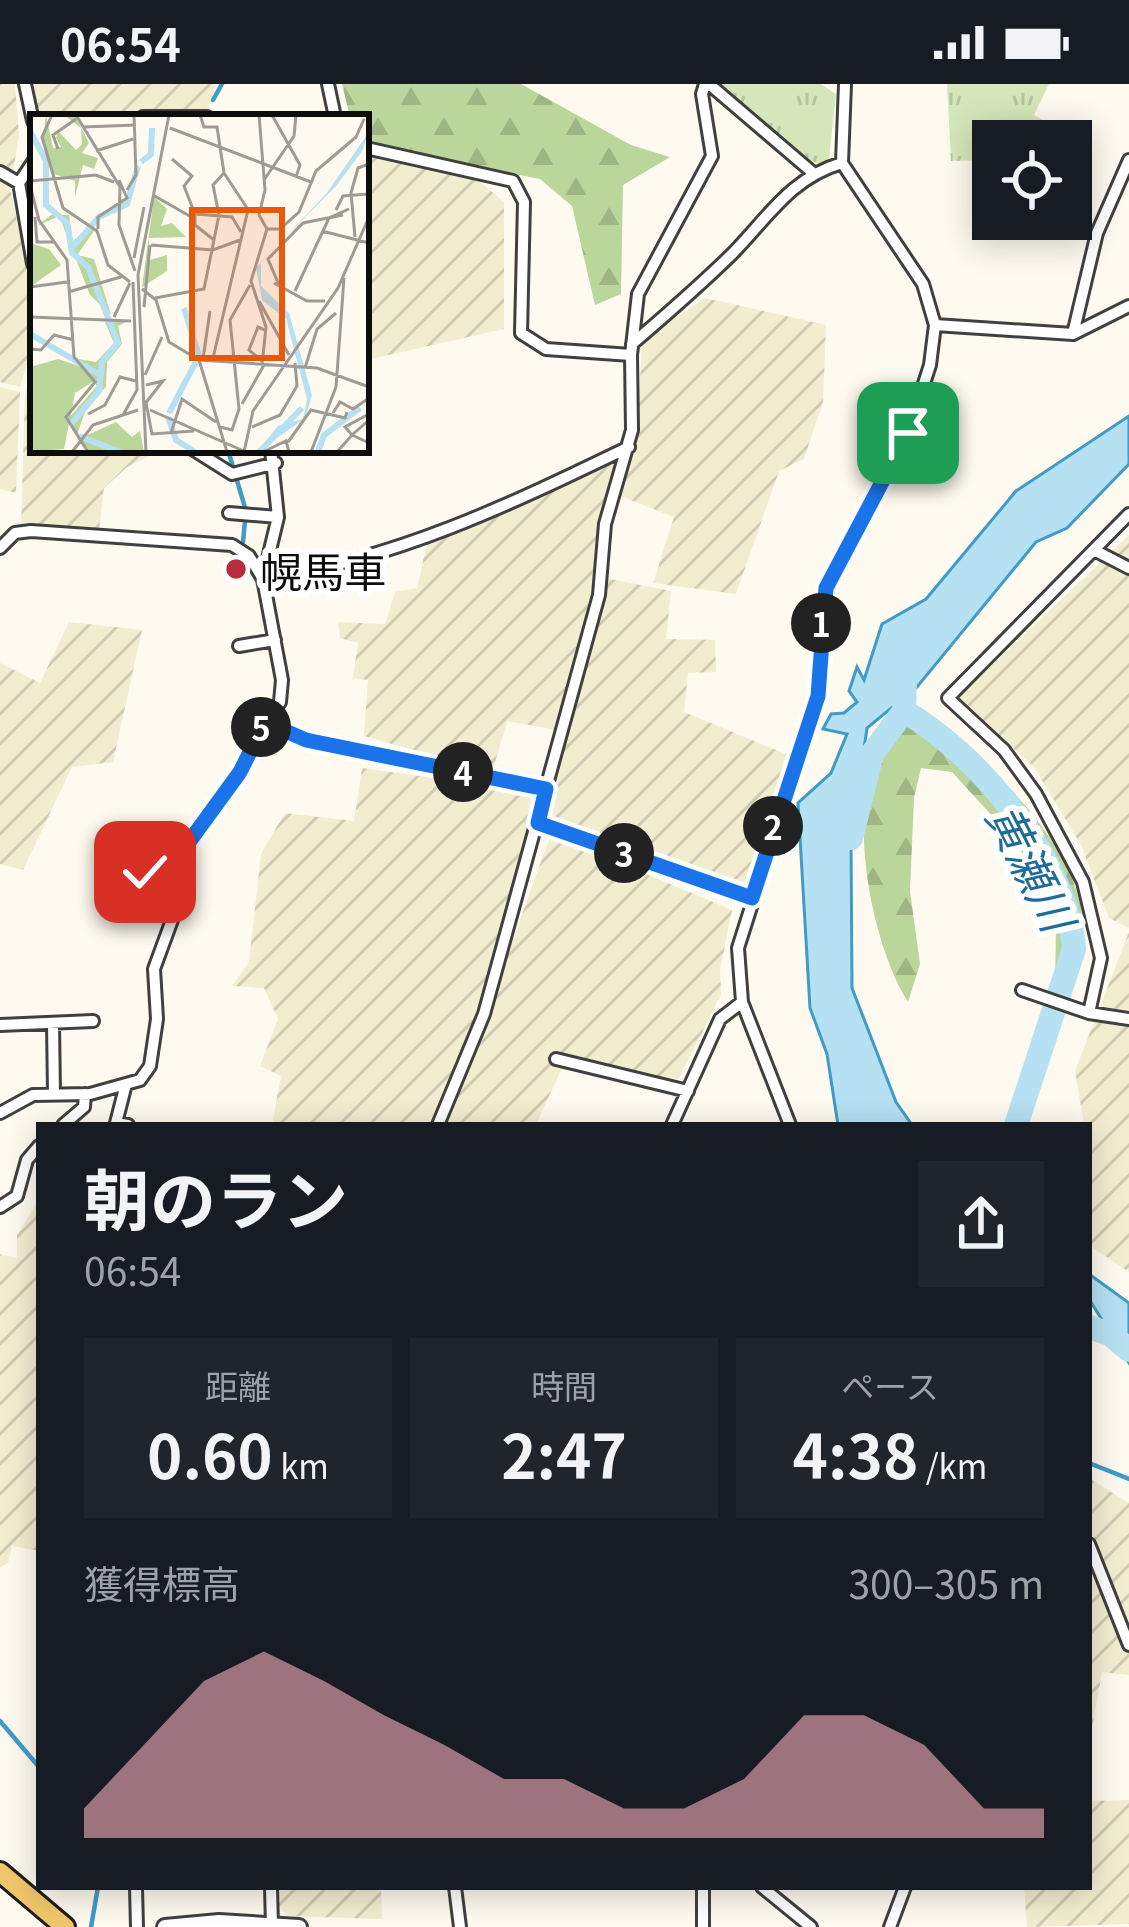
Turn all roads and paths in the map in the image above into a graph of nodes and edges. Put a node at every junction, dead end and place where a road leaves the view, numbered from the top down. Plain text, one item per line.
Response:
1 (25, 84) edge
2 (328, 84) edge
3 (707, 84) edge
4 (845, 84) edge
5 (31, 114) edge
6 (334, 114) edge
7 (369, 149) edge
8 (1129, 160) edge
9 (842, 163) junction
10 (30, 166) edge
11 (0, 172) edge
12 (812, 172) junction
13 (19, 183) junction
14 (30, 247) edge
15 (1129, 306) edge
16 (935, 325) junction
17 (1073, 334) junction
18 (632, 349) junction
19 (629, 447) junction
20 (199, 453) edge
21 (272, 453) edge
22 (276, 464) junction
23 (229, 513) dead end
24 (1129, 514) edge
25 (278, 518) junction
26 (0, 548) edge
27 (1094, 550) junction
28 (1129, 568) edge
29 (263, 579) junction
30 (275, 640) junction
31 (239, 646) dead end
32 (265, 722) junction
33 (546, 789) junction
34 (538, 823) junction
35 (145, 872) dead end
36 (183, 872) junction
37 (752, 898) junction
38 (1022, 990) dead end
39 (742, 1002) junction
40 (1088, 1013) junction
41 (1129, 1019) edge
42 (93, 1021) dead end
43 (53, 1023) junction
44 (0, 1025) edge
45 (556, 1059) dead end
46 (126, 1084) junction
47 (688, 1091) junction
48 (54, 1094) junction
49 (85, 1094) junction
50 (0, 1113) edge
51 (66, 1122) edge
52 (116, 1122) edge
53 (439, 1122) edge
54 (673, 1122) edge
55 (789, 1122) edge
56 (36, 1150) edge
57 (0, 1207) edge
58 (1092, 1552) edge
59 (1129, 1645) edge
60 (0, 1872) edge
61 (136, 1890) edge
62 (272, 1890) edge
63 (455, 1890) edge
64 (703, 1890) edge
65 (766, 1890) edge
66 (904, 1890) edge
67 (272, 1926) edge
68 (65, 1927) edge
69 (137, 1927) edge
70 (165, 1927) edge
71 (298, 1927) edge
72 (460, 1927) edge
73 (703, 1927) edge
74 (811, 1927) edge
75 (890, 1927) edge

1 - 5 street
2 - 6 street
3 - 12 street
3 - 18 street
4 - 9 street
7 - 18 street
8 - 17 street
9 - 12 street
9 - 16 street
10 - 13 street
11 - 13 street
12 - 18 street
13 - 14 street
15 - 17 street
16 - 17 street
16 - 37 street
18 - 19 street
19 - 29 street
19 - 33 street
20 - 22 street
21 - 22 street
22 - 25 street
23 - 25 street
24 - 27 street
25 - 29 street
26 - 29 street
27 - 28 street
27 - 40 street
29 - 30 street
30 - 31 street
30 - 32 street
32 - 33 street
32 - 36 street
33 - 34 street
34 - 37 street
34 - 53 street
35 - 36 street
36 - 46 street
37 - 39 street
38 - 40 street
39 - 47 street
39 - 55 street
40 - 41 street
42 - 43 street
43 - 44 street
43 - 48 street
45 - 47 street
46 - 49 street
46 - 52 street
47 - 54 street
48 - 49 street
48 - 50 street
49 - 51 street
56 - 57 street
58 - 59 street
60 - 68 main road
61 - 69 street
62 - 67 street
63 - 72 street
64 - 73 street
65 - 74 street
66 - 75 street
67 - 70 street
67 - 71 street

